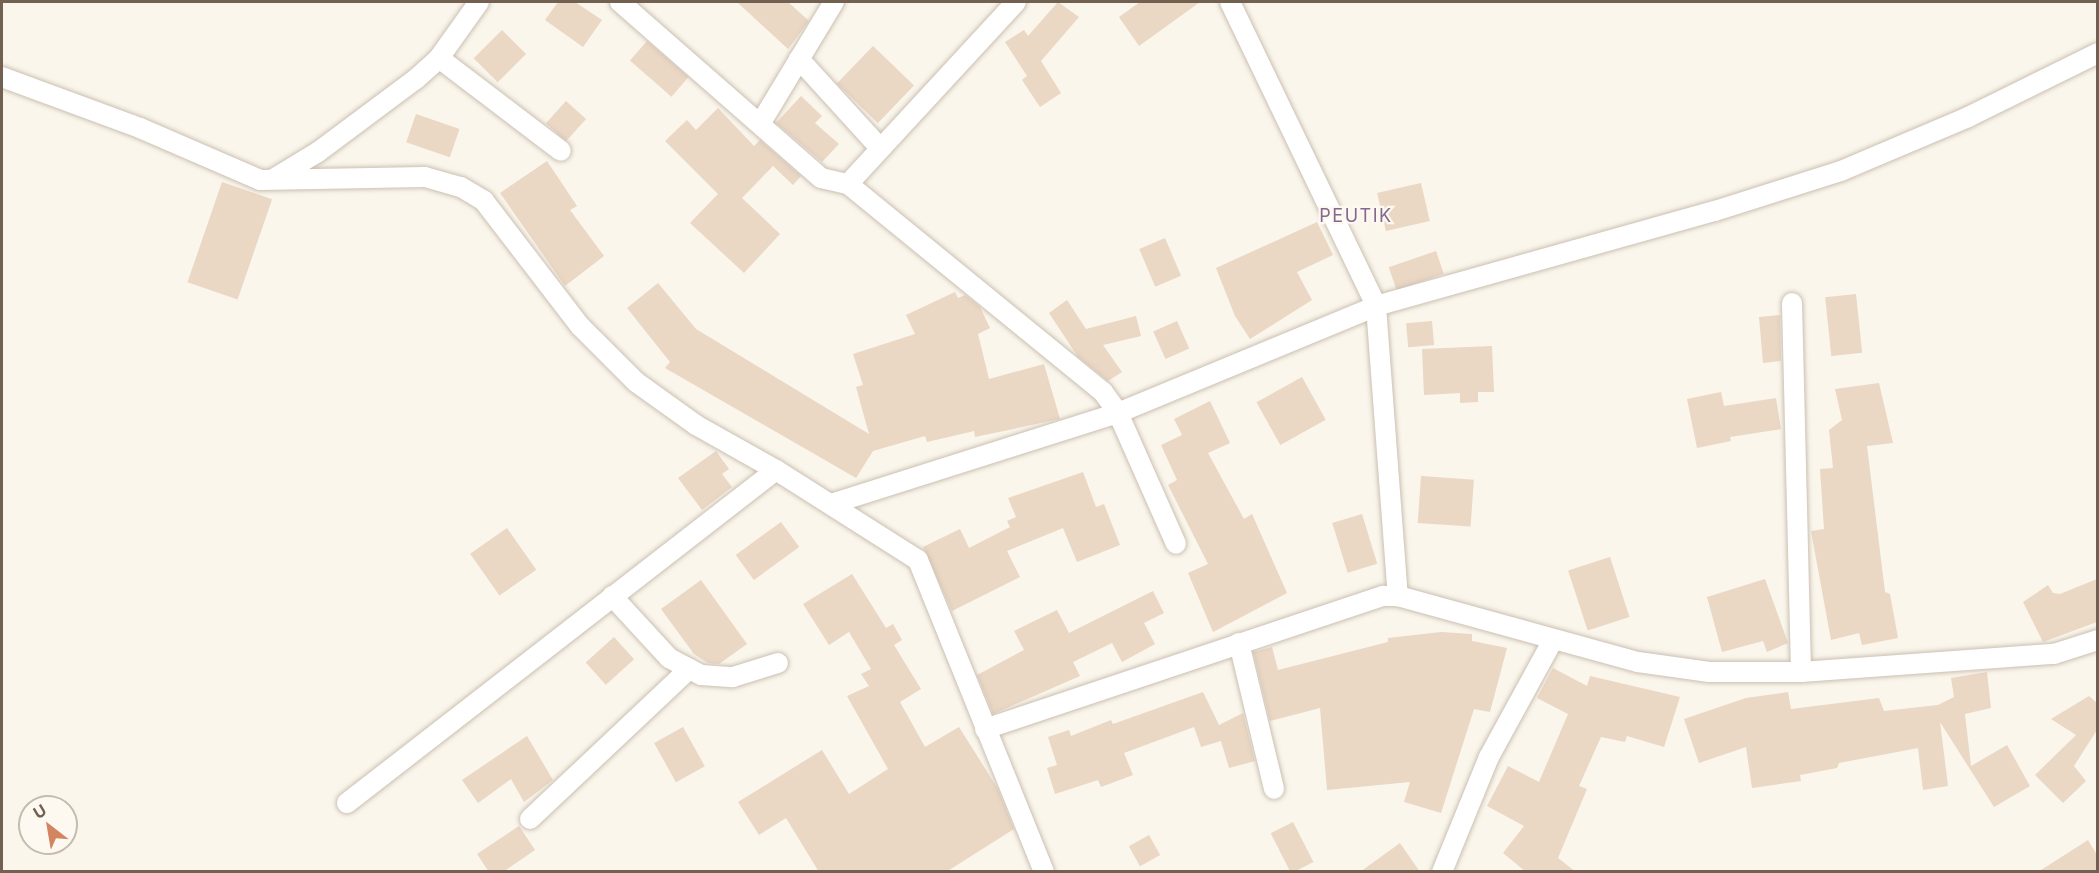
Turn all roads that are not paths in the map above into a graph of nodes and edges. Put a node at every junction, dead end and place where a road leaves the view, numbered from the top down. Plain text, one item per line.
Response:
1 (479, 2) edge
2 (620, 2) edge
3 (834, 2) edge
4 (1016, 2) edge
5 (1230, 2) edge
6 (2097, 53) edge
7 (439, 58) junction
8 (800, 59) junction
9 (2, 77) edge
10 (760, 124) junction
11 (880, 148) junction
12 (561, 151) dead end
13 (269, 180) junction
14 (848, 184) junction
15 (1792, 303) dead end
16 (1376, 306) junction
17 (1118, 413) junction
18 (776, 470) junction
19 (831, 504) junction
20 (1176, 544) dead end
21 (612, 596) junction
22 (1398, 597) junction
23 (1553, 640) junction
24 (2097, 640) edge
25 (1239, 643) junction
26 (778, 663) dead end
27 (689, 669) junction
28 (1801, 672) junction
29 (985, 729) junction
30 (1274, 789) dead end
31 (347, 803) dead end
32 (530, 819) dead end
33 (1044, 872) edge
34 (1442, 872) edge

1 - 7 street
2 - 10 street
3 - 8 street
4 - 11 street
5 - 16 street
6 - 16 street
7 - 12 street
7 - 13 street
8 - 10 street
8 - 11 street
9 - 13 street
10 - 14 street
11 - 14 street
13 - 18 street
14 - 17 street
15 - 28 street
16 - 17 street
16 - 22 street
17 - 19 street
17 - 20 street
18 - 19 street
18 - 21 street
19 - 29 street
21 - 27 street
21 - 31 street
22 - 23 street
22 - 25 street
23 - 28 street
23 - 34 street
24 - 28 street
25 - 29 street
25 - 30 street
26 - 27 street
27 - 32 street
29 - 33 street

